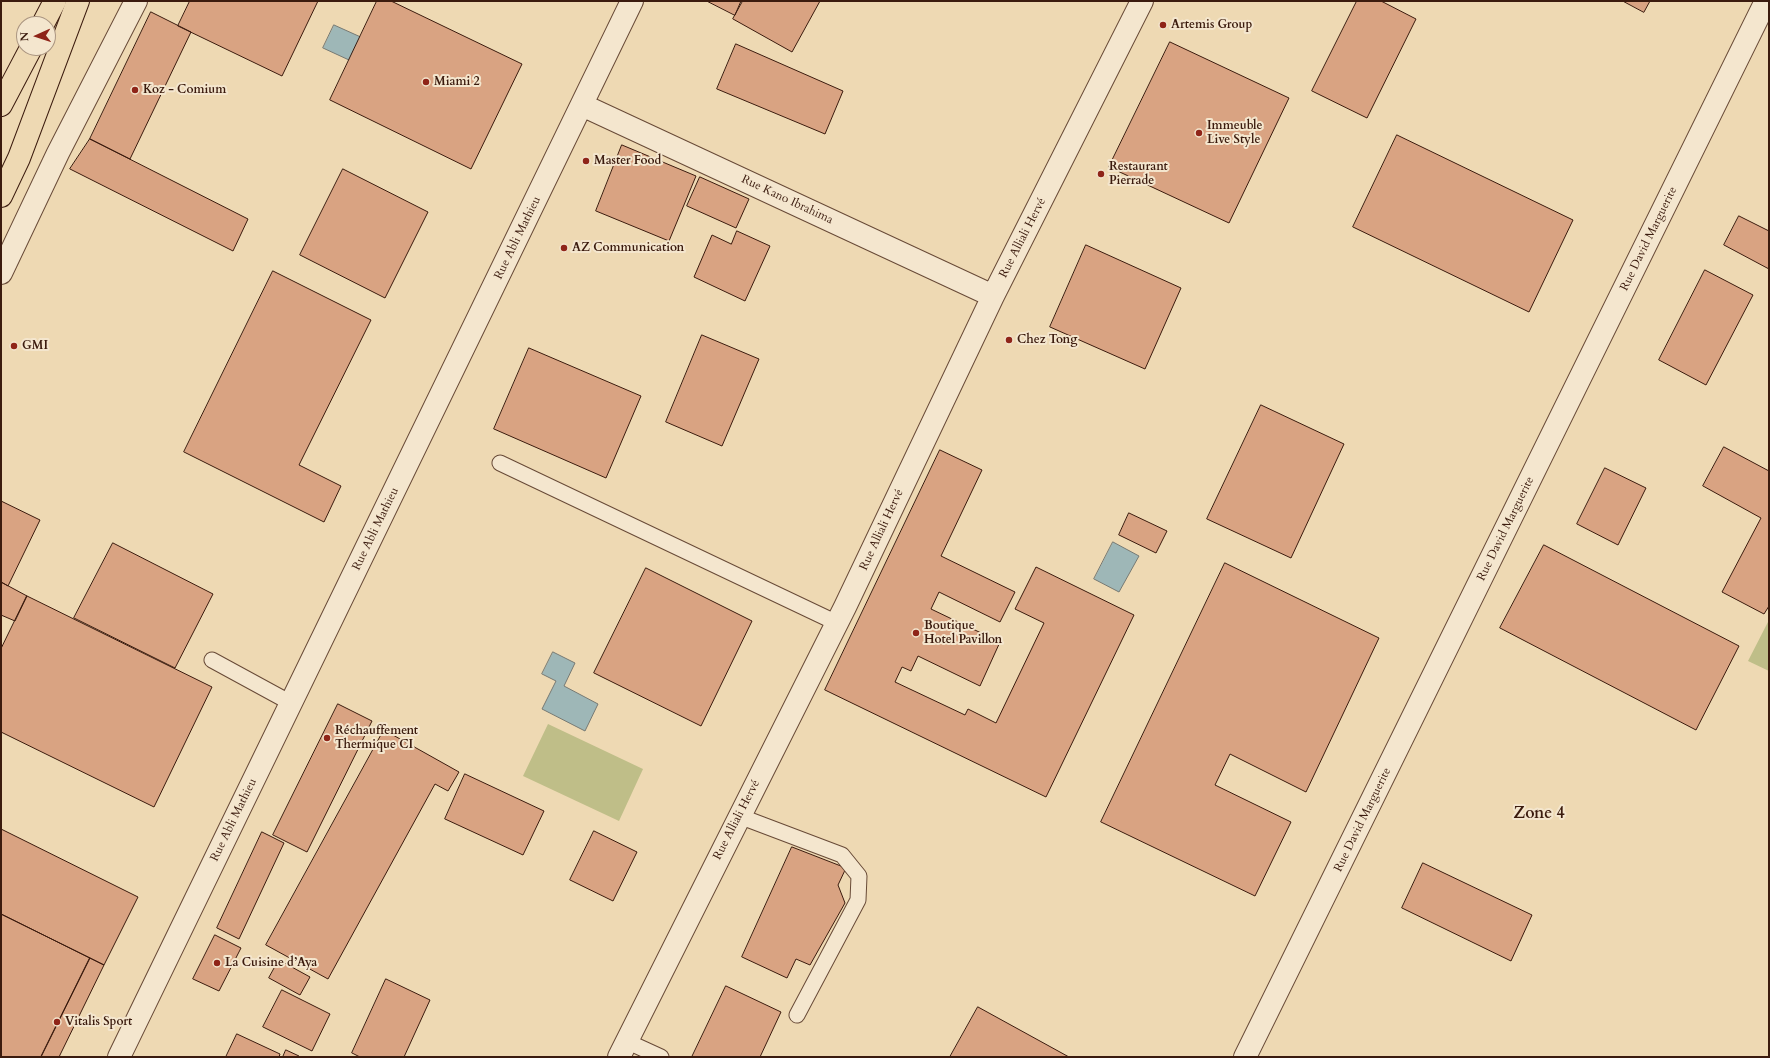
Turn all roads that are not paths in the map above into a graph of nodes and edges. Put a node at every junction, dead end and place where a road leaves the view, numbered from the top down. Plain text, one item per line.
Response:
1 (55, 1) edge
2 (78, 1) edge
3 (136, 1) edge
4 (632, 1) edge
5 (1142, 1) edge
6 (1766, 1) edge
7 (47, 16) edge
8 (26, 56) edge
9 (582, 104) junction
10 (1, 105) edge
11 (1, 196) edge
12 (1, 272) edge
13 (993, 296) junction
14 (500, 463) dead end
15 (837, 623) junction
16 (212, 660) dead end
17 (291, 703) junction
18 (739, 816) junction
19 (797, 1015) dead end
20 (622, 1049) edge
21 (1247, 1056) edge
22 (119, 1057) edge
23 (661, 1057) edge

1 - 7 highway
2 - 11 highway
3 - 12 street
4 - 9 street, Rue Abli Mathieu
5 - 13 street, Rue Alliali Hervé
6 - 21 street, Rue David Marguerite
8 - 10 highway
9 - 13 street, Rue Kano Ibrahima
9 - 17 street, Rue Abli Mathieu
13 - 15 street, Rue Alliali Hervé
14 - 15 lane
15 - 18 street, Rue Alliali Hervé
16 - 17 lane
17 - 22 street, Rue Abli Mathieu
18 - 19 lane
18 - 20 street, Rue Alliali Hervé
20 - 23 lane

